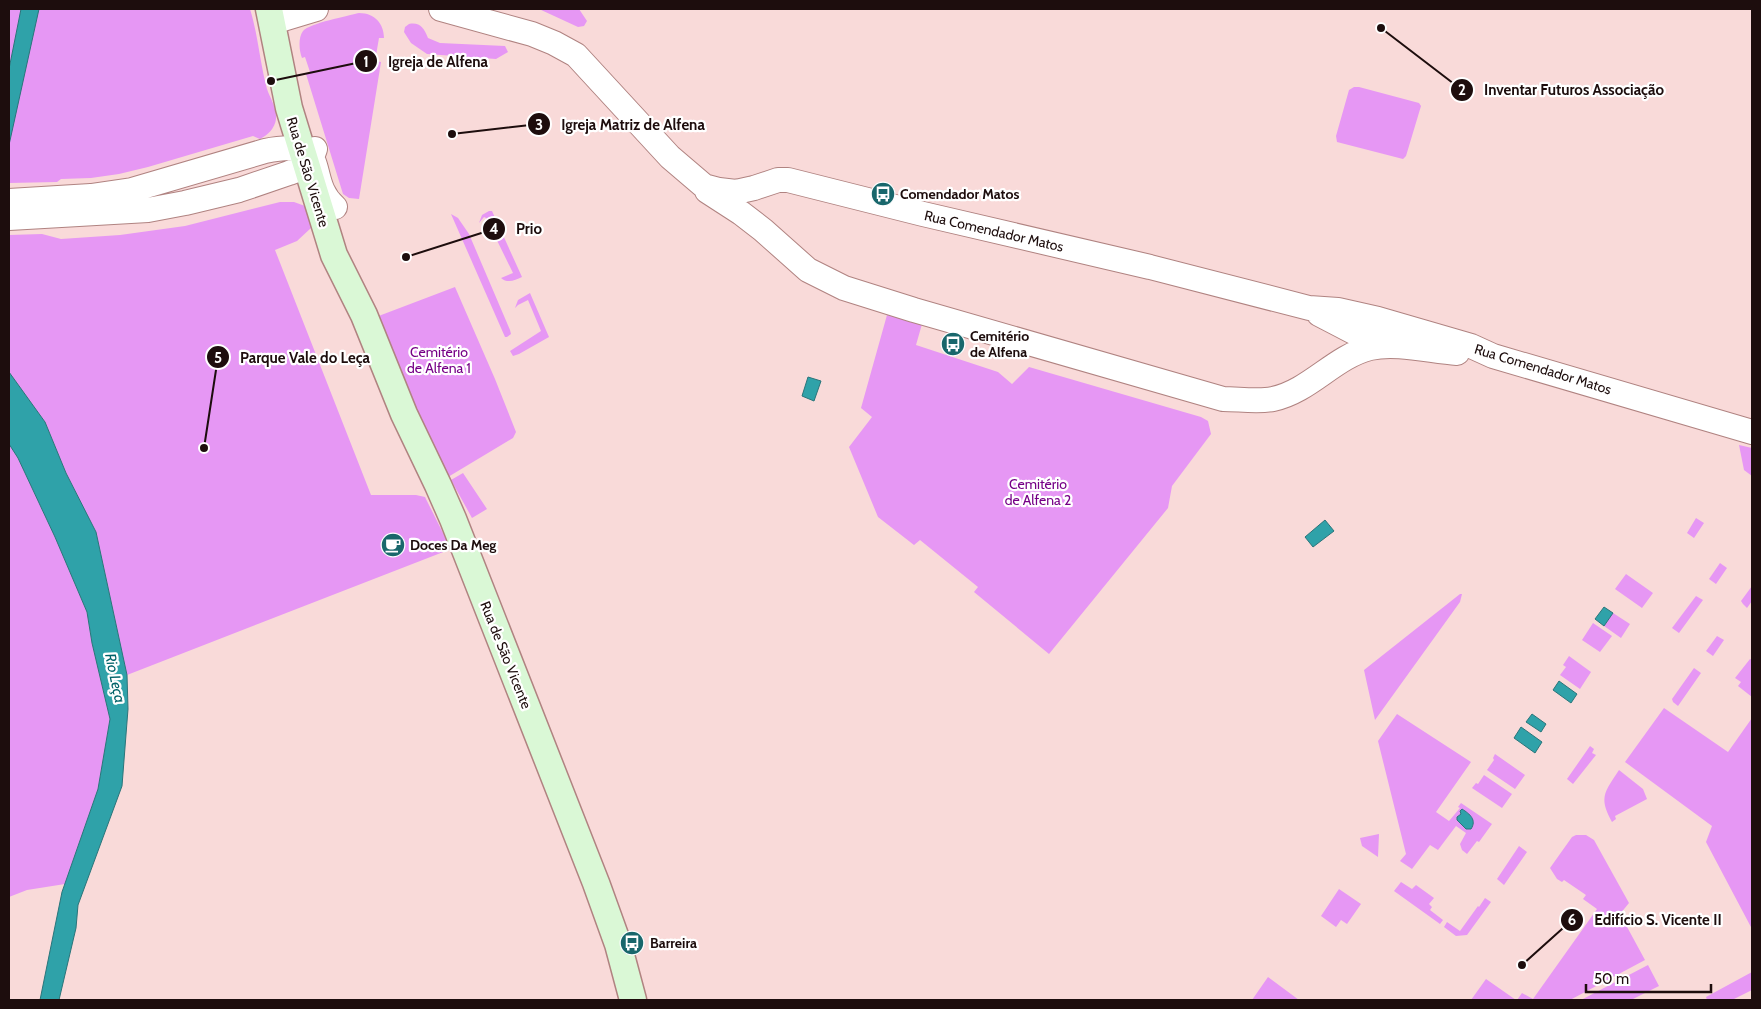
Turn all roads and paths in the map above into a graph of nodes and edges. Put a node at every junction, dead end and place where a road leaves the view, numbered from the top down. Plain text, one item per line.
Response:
1 (316, 9) edge
2 (441, 9) edge
3 (271, 15) edge
4 (292, 118) junction
5 (265, 151) junction
6 (309, 153) junction
7 (231, 161) junction
8 (273, 180) junction
9 (704, 186) junction
10 (243, 189) junction
11 (9, 200) edge
12 (325, 202) junction
13 (46, 208) junction
14 (9, 218) edge
15 (1340, 320) junction
16 (1386, 345) junction
17 (1493, 356) junction
18 (1332, 368) junction
19 (1752, 432) edge
20 (633, 1000) edge

1 - 3 street
2 - 9 street, Rua Comendador Matos
3 - 4 main road, Rua de São Vicente
3 - 6 main road, Rua de São Vicente
4 - 5 street
4 - 6 main road, Rua de São Vicente
5 - 6 street
5 - 7 street
6 - 8 street
6 - 12 main road, Rua de São Vicente
7 - 10 street
7 - 13 street
8 - 10 street
8 - 12 street
9 - 15 street, Rua Comendador Matos
9 - 18 street
10 - 13 street
11 - 13 street
12 - 20 main road, Rua de São Vicente
13 - 14 street
15 - 16 street, Rua Comendador Matos
15 - 17 street, Rua Comendador Matos
15 - 18 street
16 - 17 street
16 - 18 street
17 - 19 street, Rua Comendador Matos

